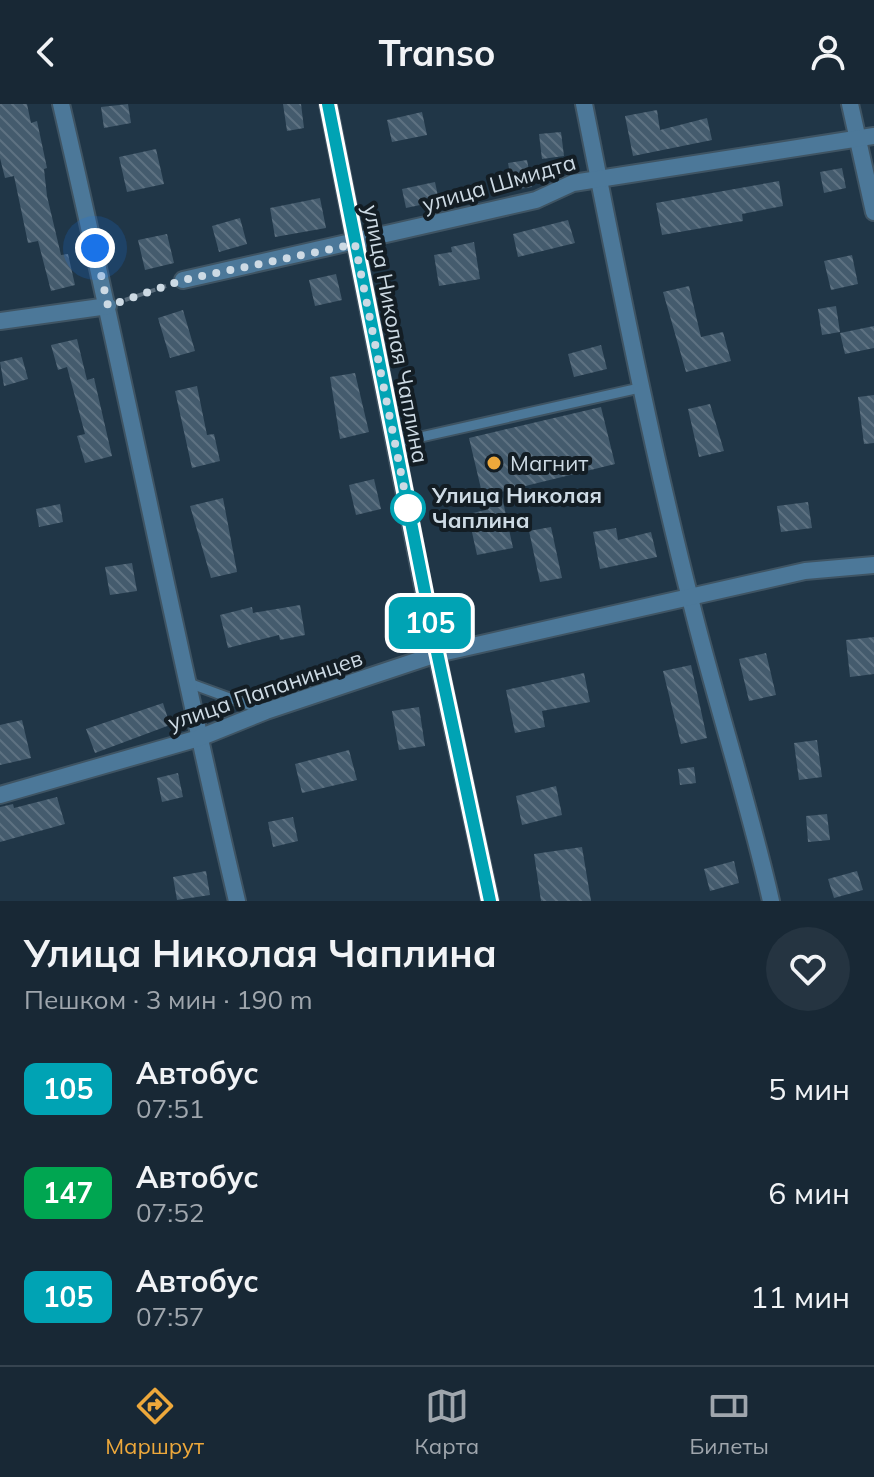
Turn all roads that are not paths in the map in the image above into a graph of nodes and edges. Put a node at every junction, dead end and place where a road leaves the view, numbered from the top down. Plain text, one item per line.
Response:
1 (61, 104) edge
2 (328, 104) edge
3 (584, 104) edge
4 (850, 104) edge
5 (874, 136) edge
6 (857, 140) junction
7 (597, 179) junction
8 (874, 212) edge
9 (355, 244) junction
10 (183, 280) road end
11 (108, 306) junction
12 (0, 321) edge
13 (644, 387) junction
14 (394, 443) junction
15 (874, 565) edge
16 (690, 600) junction
17 (437, 654) junction
18 (186, 682) junction
19 (266, 711) junction
20 (199, 738) junction
21 (0, 795) edge
22 (237, 901) edge
23 (490, 901) edge
24 (771, 901) edge

1 - 11 street
2 - 9 street, улица Николая Чаплина
3 - 7 street
4 - 6 street
5 - 6 street, улица Шмидта
6 - 7 street, улица Шмидта
6 - 8 street
7 - 9 street, улица Шмидта
7 - 13 street
9 - 10 street, улица Шмидта
9 - 14 street, улица Николая Чаплина
11 - 12 street
11 - 18 street
13 - 14 lane
13 - 16 street
14 - 17 street, улица Николая Чаплина
15 - 16 street, улица Папанинцев
16 - 17 street, улица Папанинцев
16 - 24 street
17 - 19 street, улица Папанинцев
17 - 23 street, улица Николая Чаплина
18 - 19 lane
18 - 20 street
19 - 20 street, улица Папанинцев
20 - 21 street, улица Папанинцев
20 - 22 street

